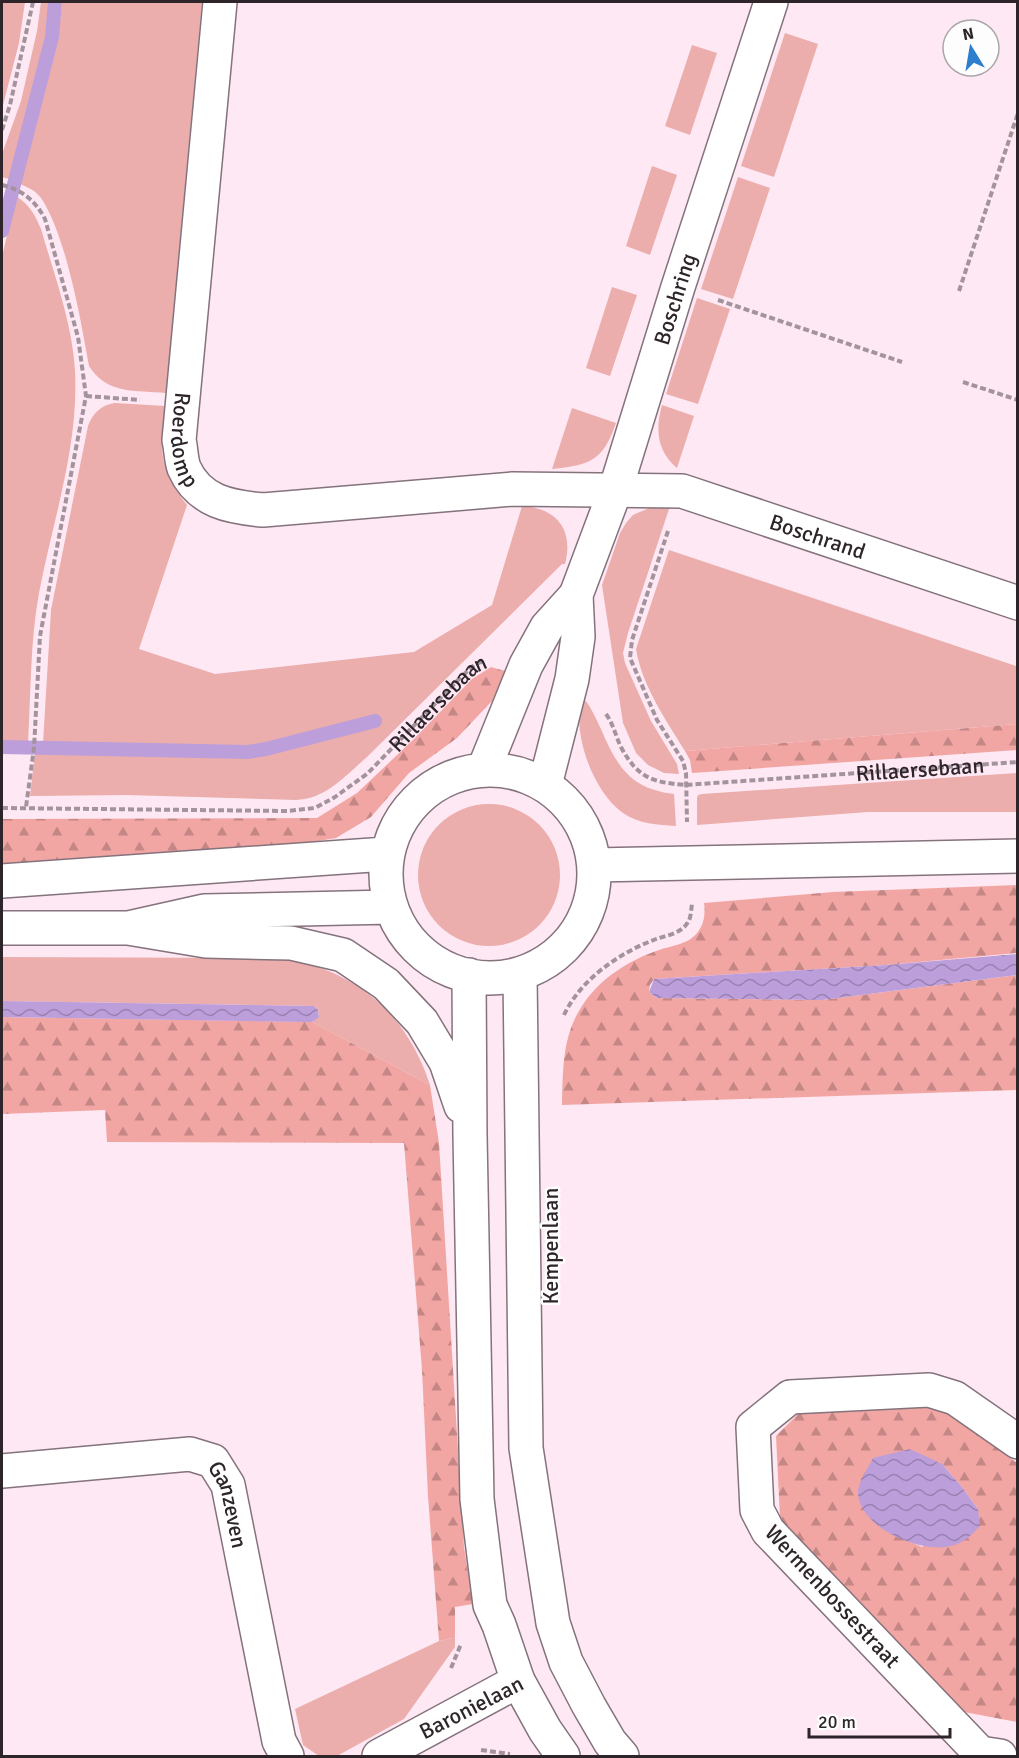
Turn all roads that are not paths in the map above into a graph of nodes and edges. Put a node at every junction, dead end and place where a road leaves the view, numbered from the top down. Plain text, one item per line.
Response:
1 (220, 2) edge
2 (771, 2) edge
3 (615, 491) junction
4 (576, 595) junction
5 (1017, 603) edge
6 (484, 769) junction
7 (545, 785) junction
8 (386, 854) junction
9 (1017, 856) edge
10 (595, 865) junction
11 (2, 881) edge
12 (391, 907) junction
13 (2, 928) edge
14 (128, 928) junction
15 (470, 975) junction
16 (520, 975) junction
17 (470, 1135) junction
18 (1017, 1442) edge
19 (2, 1471) edge
20 (566, 1662) junction
21 (518, 1681) junction
22 (287, 1756) edge
23 (379, 1756) edge
24 (564, 1756) edge
25 (622, 1756) edge
26 (1000, 1756) edge

1 - 3 street, Roerdomp
2 - 3 street, Boschring
3 - 4 street, Boschring
3 - 5 street, Boschrand
4 - 6 street, Boschring
4 - 7 street, Boschring
6 - 7 street
6 - 8 street
7 - 10 street
8 - 11 street
8 - 12 street
9 - 10 street
10 - 16 street
12 - 14 street
12 - 15 street
13 - 14 street
14 - 17 street
15 - 16 street
15 - 17 street
16 - 20 street, Kempenlaan
17 - 21 street
18 - 26 street, Wermenbossestraat
19 - 22 street, Ganzeven
20 - 21 street, Baronielaan
20 - 25 street, Kempenlaan
21 - 23 street, Baronielaan
21 - 24 street

